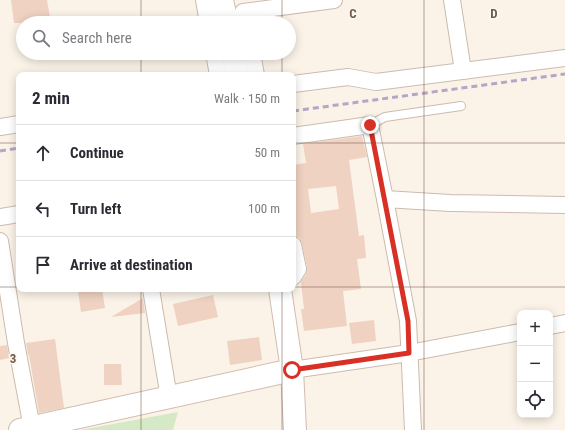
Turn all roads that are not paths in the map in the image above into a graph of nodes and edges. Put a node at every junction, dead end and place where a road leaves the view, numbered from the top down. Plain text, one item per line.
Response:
1 (204, 0) edge
2 (222, 0) edge
3 (334, 0) edge
4 (452, 0) edge
5 (239, 14) edge
6 (207, 16) edge
7 (565, 58) edge
8 (215, 60) edge
9 (234, 60) edge
10 (253, 60) edge
11 (463, 71) junction
12 (217, 72) edge
13 (236, 72) edge
14 (255, 72) edge
15 (296, 84) edge
16 (461, 106) dead end
17 (16, 124) edge
18 (370, 125) junction
19 (0, 127) edge
20 (296, 136) edge
21 (385, 199) junction
22 (565, 205) edge
23 (16, 214) edge
24 (0, 217) edge
25 (0, 241) edge
26 (296, 260) edge
27 (296, 273) edge
28 (151, 292) edge
29 (280, 292) edge
30 (565, 323) edge
31 (553, 325) edge
32 (517, 333) edge
33 (409, 353) junction
34 (292, 370) junction
35 (169, 398) junction
36 (26, 429) edge
37 (295, 430) edge
38 (413, 430) edge

1 - 6 street
2 - 5 street
3 - 5 street
4 - 11 street
7 - 11 street
8 - 12 street
9 - 13 street
10 - 14 street
11 - 15 street
16 - 18 lane
17 - 19 street
18 - 20 street
18 - 21 street
21 - 22 street
21 - 33 street
23 - 24 street
25 - 36 street
26 - 27 street
28 - 35 street
29 - 34 street
30 - 31 street
32 - 33 street
33 - 34 street
33 - 38 street
34 - 35 street
34 - 37 street
35 - 36 street

